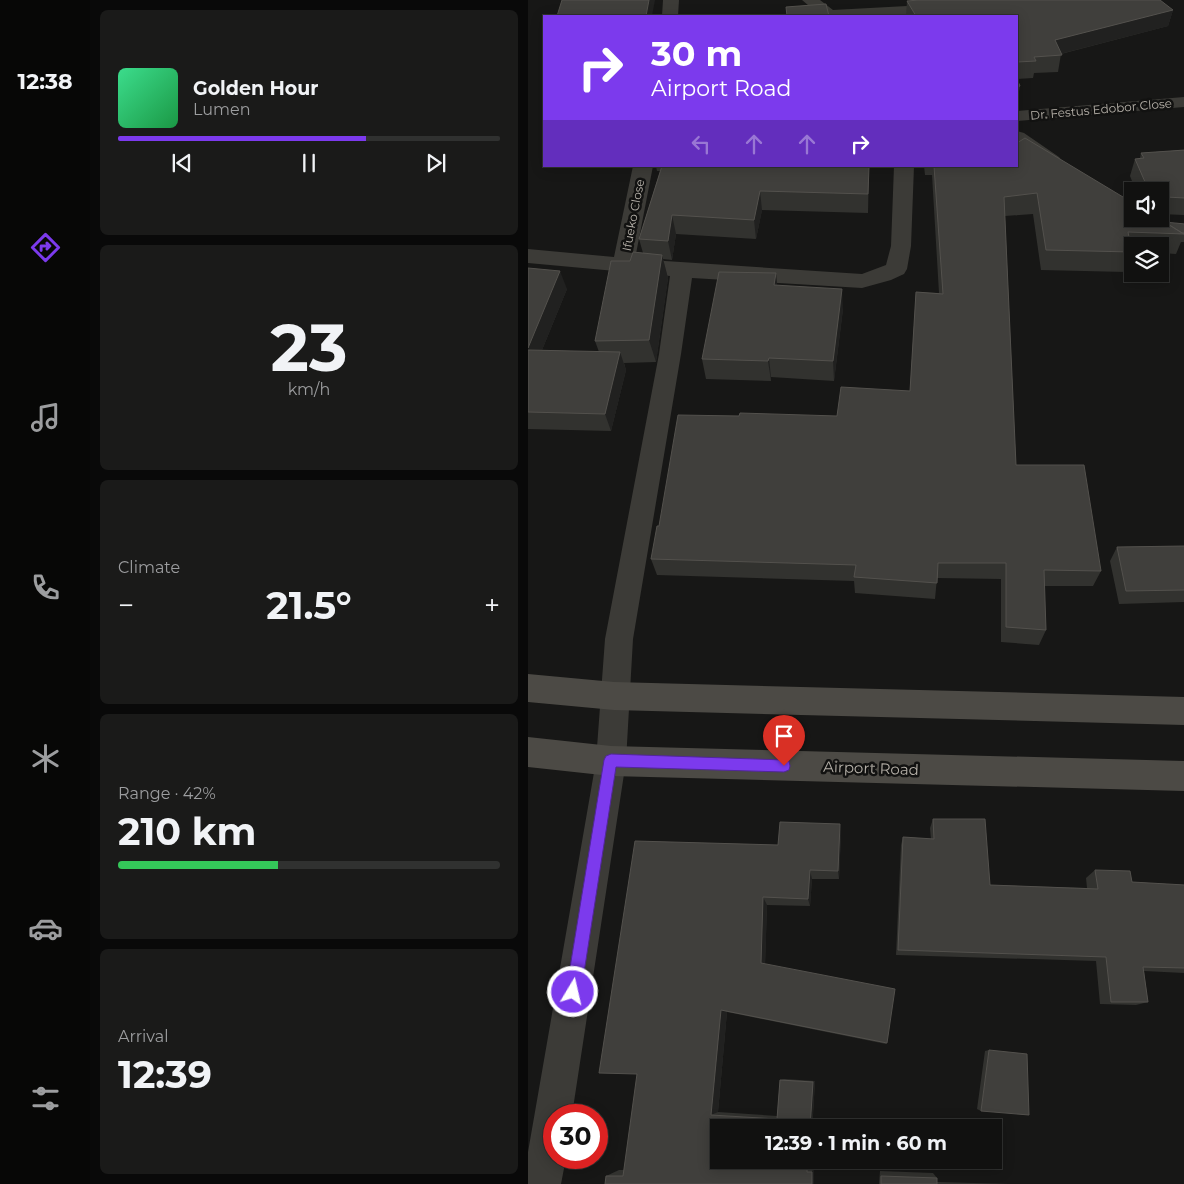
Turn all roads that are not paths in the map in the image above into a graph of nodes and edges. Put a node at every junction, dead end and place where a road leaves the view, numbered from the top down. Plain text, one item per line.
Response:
1 (671, 0) edge
2 (810, 0) edge
3 (957, 8) edge
4 (670, 15) edge
5 (830, 15) edge
6 (847, 15) edge
7 (1184, 102) edge
8 (1018, 116) edge
9 (1018, 138) edge
10 (643, 167) edge
11 (904, 167) edge
12 (1065, 169) edge
13 (528, 256) edge
14 (623, 265) junction
15 (682, 270) junction
16 (528, 688) edge
17 (614, 696) junction
18 (1184, 711) edge
19 (528, 752) edge
20 (611, 760) junction
21 (1184, 776) edge
22 (542, 1184) edge

1 - 4 street
2 - 5 street
3 - 6 street
7 - 8 street, Dr. Festus Edobor Close
9 - 12 street
10 - 14 street, Ifueko Close
11 - 15 street
13 - 14 street
14 - 15 street
15 - 17 street
16 - 17 main road
17 - 18 main road
17 - 20 street
19 - 20 main road, Airport Road
20 - 21 main road, Airport Road
20 - 22 street

